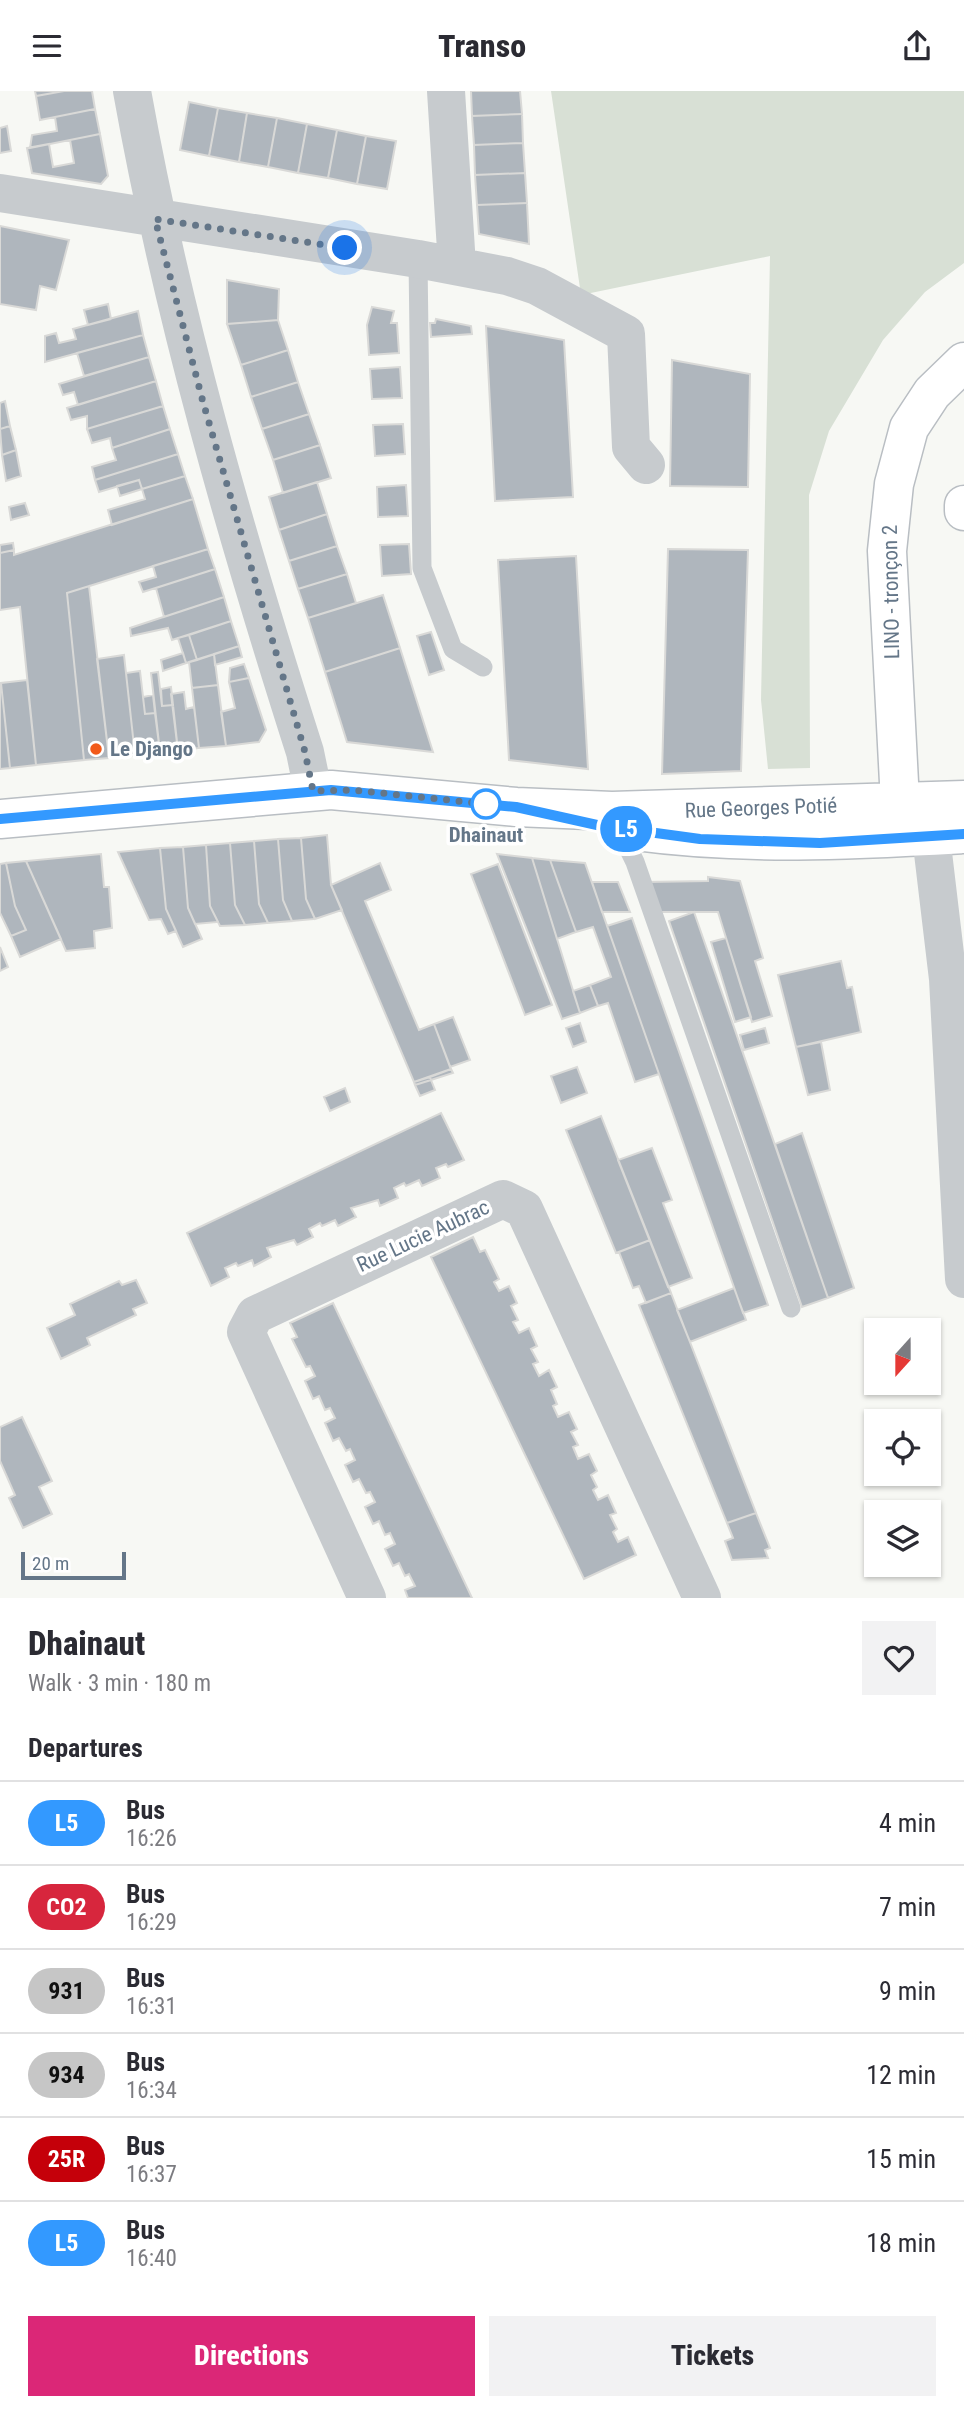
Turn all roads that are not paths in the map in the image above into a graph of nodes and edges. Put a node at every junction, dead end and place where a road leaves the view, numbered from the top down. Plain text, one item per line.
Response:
1 (132, 91) edge
2 (446, 91) edge
3 (0, 193) edge
4 (155, 219) junction
5 (418, 259) junction
6 (457, 266) junction
7 (964, 362) edge
8 (646, 465) dead end
9 (964, 505) edge
10 (964, 511) edge
11 (483, 667) dead end
12 (313, 791) junction
13 (964, 800) edge
14 (900, 802) junction
15 (0, 819) edge
16 (615, 820) junction
17 (948, 835) edge
18 (964, 1279) edge
19 (790, 1308) dead end
20 (367, 1598) edge
21 (702, 1598) edge

1 - 4 street
2 - 6 street
3 - 4 street
4 - 5 street
4 - 12 street
5 - 6 street
5 - 11 lane
6 - 8 street
7 - 14 main road, LINO - tronçon 2
9 - 10 main road
12 - 15 main road, Rue Georges Potié
12 - 16 main road, Rue Georges Potié
13 - 14 main road, Rue Georges Potié
14 - 16 main road, Rue Georges Potié
14 - 17 main road
16 - 17 main road, Rue Georges Potié
16 - 19 lane
17 - 18 street
20 - 21 street, Rue Lucie Aubrac

